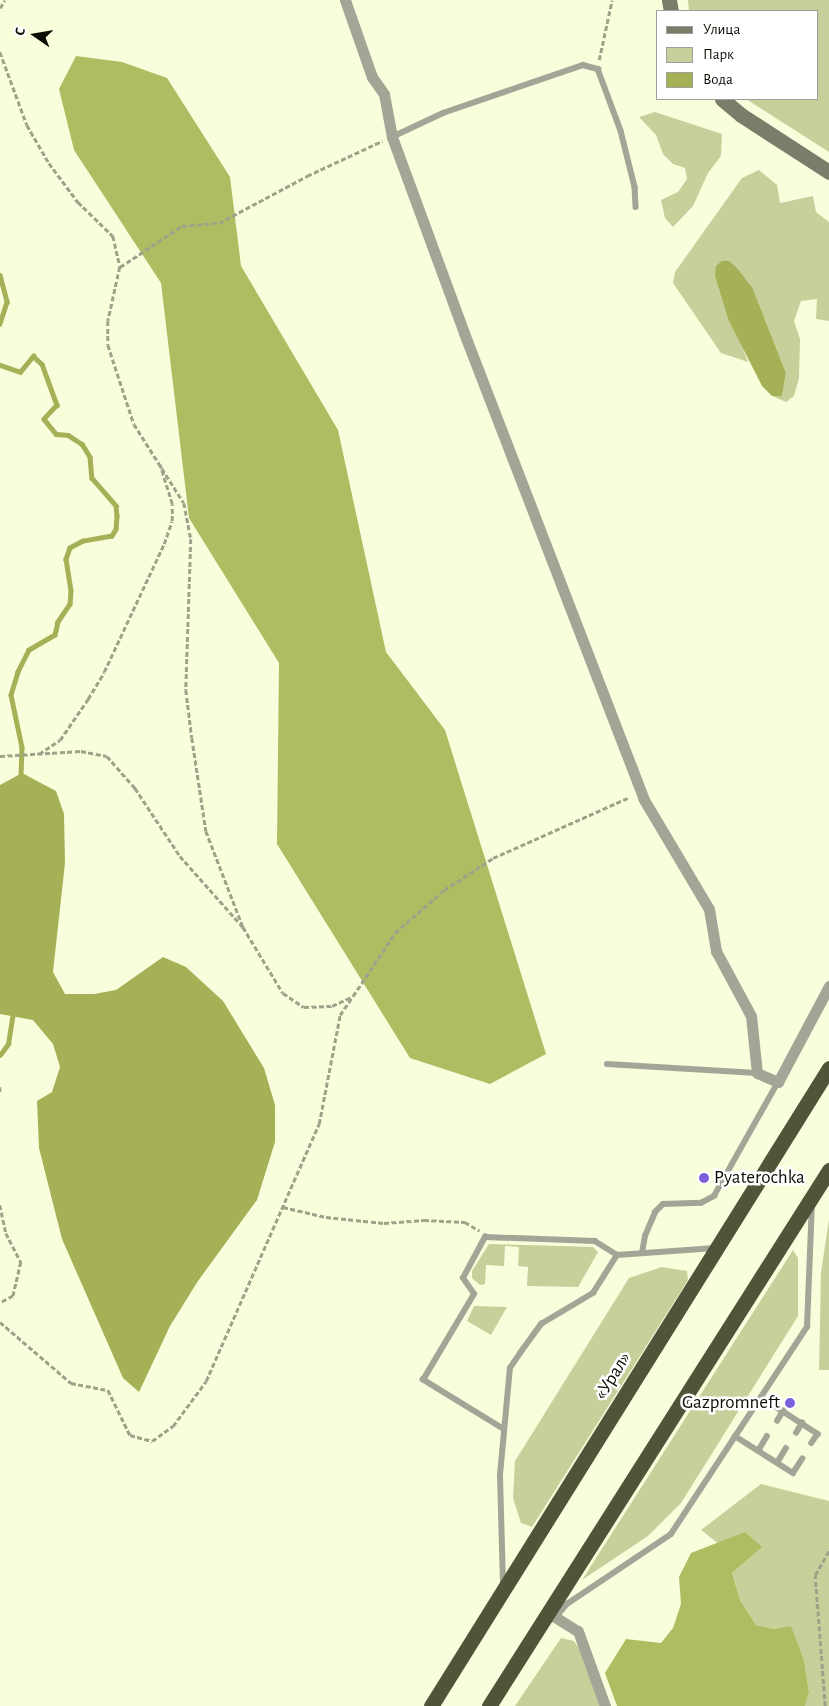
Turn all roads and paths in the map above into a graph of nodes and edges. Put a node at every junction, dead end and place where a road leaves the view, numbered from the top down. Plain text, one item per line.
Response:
1 (5, 0) edge
2 (345, 0) edge
3 (612, 0) edge
4 (0, 8) edge
5 (0, 52) edge
6 (598, 69) junction
7 (723, 100) edge
8 (392, 136) junction
9 (829, 172) edge
10 (636, 207) dead end
11 (120, 267) junction
12 (158, 461) junction
13 (38, 755) junction
14 (0, 756) edge
15 (641, 792) junction
16 (243, 927) junction
17 (829, 986) edge
18 (353, 996) junction
19 (607, 1064) dead end
20 (829, 1068) edge
21 (757, 1073) junction
22 (778, 1082) junction
23 (0, 1087) edge
24 (0, 1095) edge
25 (829, 1170) edge
26 (812, 1197) junction
27 (0, 1205) edge
28 (283, 1207) junction
29 (489, 1237) junction
30 (717, 1248) junction
31 (642, 1253) junction
32 (617, 1255) junction
33 (0, 1304) edge
34 (0, 1322) edge
35 (761, 1397) junction
36 (783, 1411) junction
37 (777, 1421) dead end
38 (802, 1423) junction
39 (503, 1429) junction
40 (796, 1433) dead end
41 (735, 1436) junction
42 (767, 1436) dead end
43 (812, 1443) dead end
44 (786, 1448) dead end
45 (758, 1451) junction
46 (802, 1459) dead end
47 (776, 1463) junction
48 (829, 1551) edge
49 (503, 1590) junction
50 (551, 1615) junction
51 (431, 1706) edge
52 (489, 1706) edge
53 (605, 1706) edge
54 (825, 1706) edge

1 - 4 path
2 - 8 street
3 - 6 path
5 - 11 path
6 - 8 lane
6 - 10 lane
7 - 9 main road
8 - 11 path
8 - 15 street
11 - 12 path
12 - 13 path
12 - 16 path
13 - 14 path
13 - 16 path
15 - 18 path
15 - 21 street
16 - 18 path
17 - 22 street
18 - 28 path
19 - 21 lane
20 - 30 highway, «Урал»
21 - 22 street
22 - 31 lane
23 - 24 path
25 - 26 highway
26 - 35 lane
26 - 50 highway
27 - 33 path
28 - 29 path
28 - 34 path
29 - 32 lane
29 - 39 lane
30 - 31 lane
30 - 49 highway, «Урал»
31 - 32 lane
32 - 39 lane
35 - 36 lane
35 - 41 lane
36 - 37 lane
36 - 38 lane
38 - 40 lane
38 - 43 lane
39 - 49 lane
41 - 45 lane
41 - 50 lane
42 - 45 lane
44 - 47 lane
45 - 47 lane
46 - 47 lane
48 - 54 path
49 - 51 highway, «Урал»
50 - 52 highway
50 - 53 street

